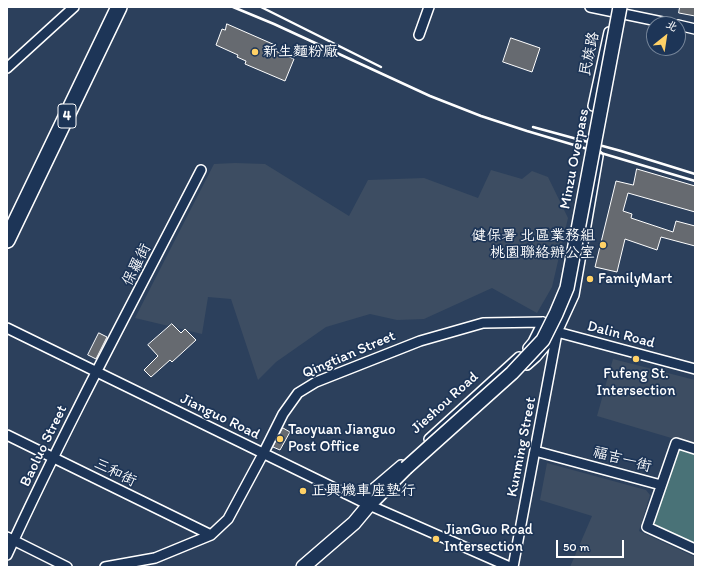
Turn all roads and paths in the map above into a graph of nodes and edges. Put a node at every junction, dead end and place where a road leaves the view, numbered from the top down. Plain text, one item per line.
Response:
1 (74, 7) edge
2 (119, 7) edge
3 (430, 7) edge
4 (590, 7) edge
5 (620, 9) edge
6 (646, 16) edge
7 (419, 35) dead end
8 (7, 68) edge
9 (593, 106) dead end
10 (606, 106) dead end
11 (598, 156) dead end
12 (201, 170) dead end
13 (7, 240) edge
14 (543, 322) junction
15 (7, 328) edge
16 (557, 332) junction
17 (695, 369) edge
18 (96, 372) junction
19 (7, 435) edge
20 (695, 449) edge
21 (535, 451) junction
22 (264, 454) junction
23 (54, 458) junction
24 (406, 468) joint
25 (661, 485) junction
26 (367, 504) junction
27 (210, 535) junction
28 (10, 539) edge
29 (695, 549) edge
30 (7, 555) edge
31 (68, 567) edge
32 (105, 567) edge
33 (304, 567) edge
34 (512, 567) edge

1 - 8 street
2 - 13 main road, 4
3 - 7 street
4 - 5 street
5 - 6 street
5 - 9 street, 民族路
5 - 10 street, 民族路
5 - 24 street, Minzu Overpass, bridge
11 - 16 street
12 - 18 street, 保羅街
14 - 16 street, Dalin Road
14 - 22 street, Qingtian Street
14 - 26 street, Jieshou Road
15 - 18 street, Jianguo Road
16 - 17 street, Dalin Road
16 - 21 street, Kunming Street
16 - 26 street, Jieshou Road
18 - 22 street, Jianguo Road
18 - 23 street, Baoluo Street
19 - 23 street, 三和街
20 - 25 street, 福吉一街
21 - 25 street, 福吉一街
21 - 34 street, Kunming Street
22 - 26 street, Jianguo Road
22 - 27 street, Qingtian Street
23 - 27 street, 三和街
23 - 28 street, Baoluo Street
24 - 26 street, Jieshou Road
25 - 29 street
26 - 33 street, Jieshou Road
26 - 34 street, Jianguo Road
27 - 32 street, Qingtian Street
28 - 30 street, Baoluo Street
28 - 31 street

